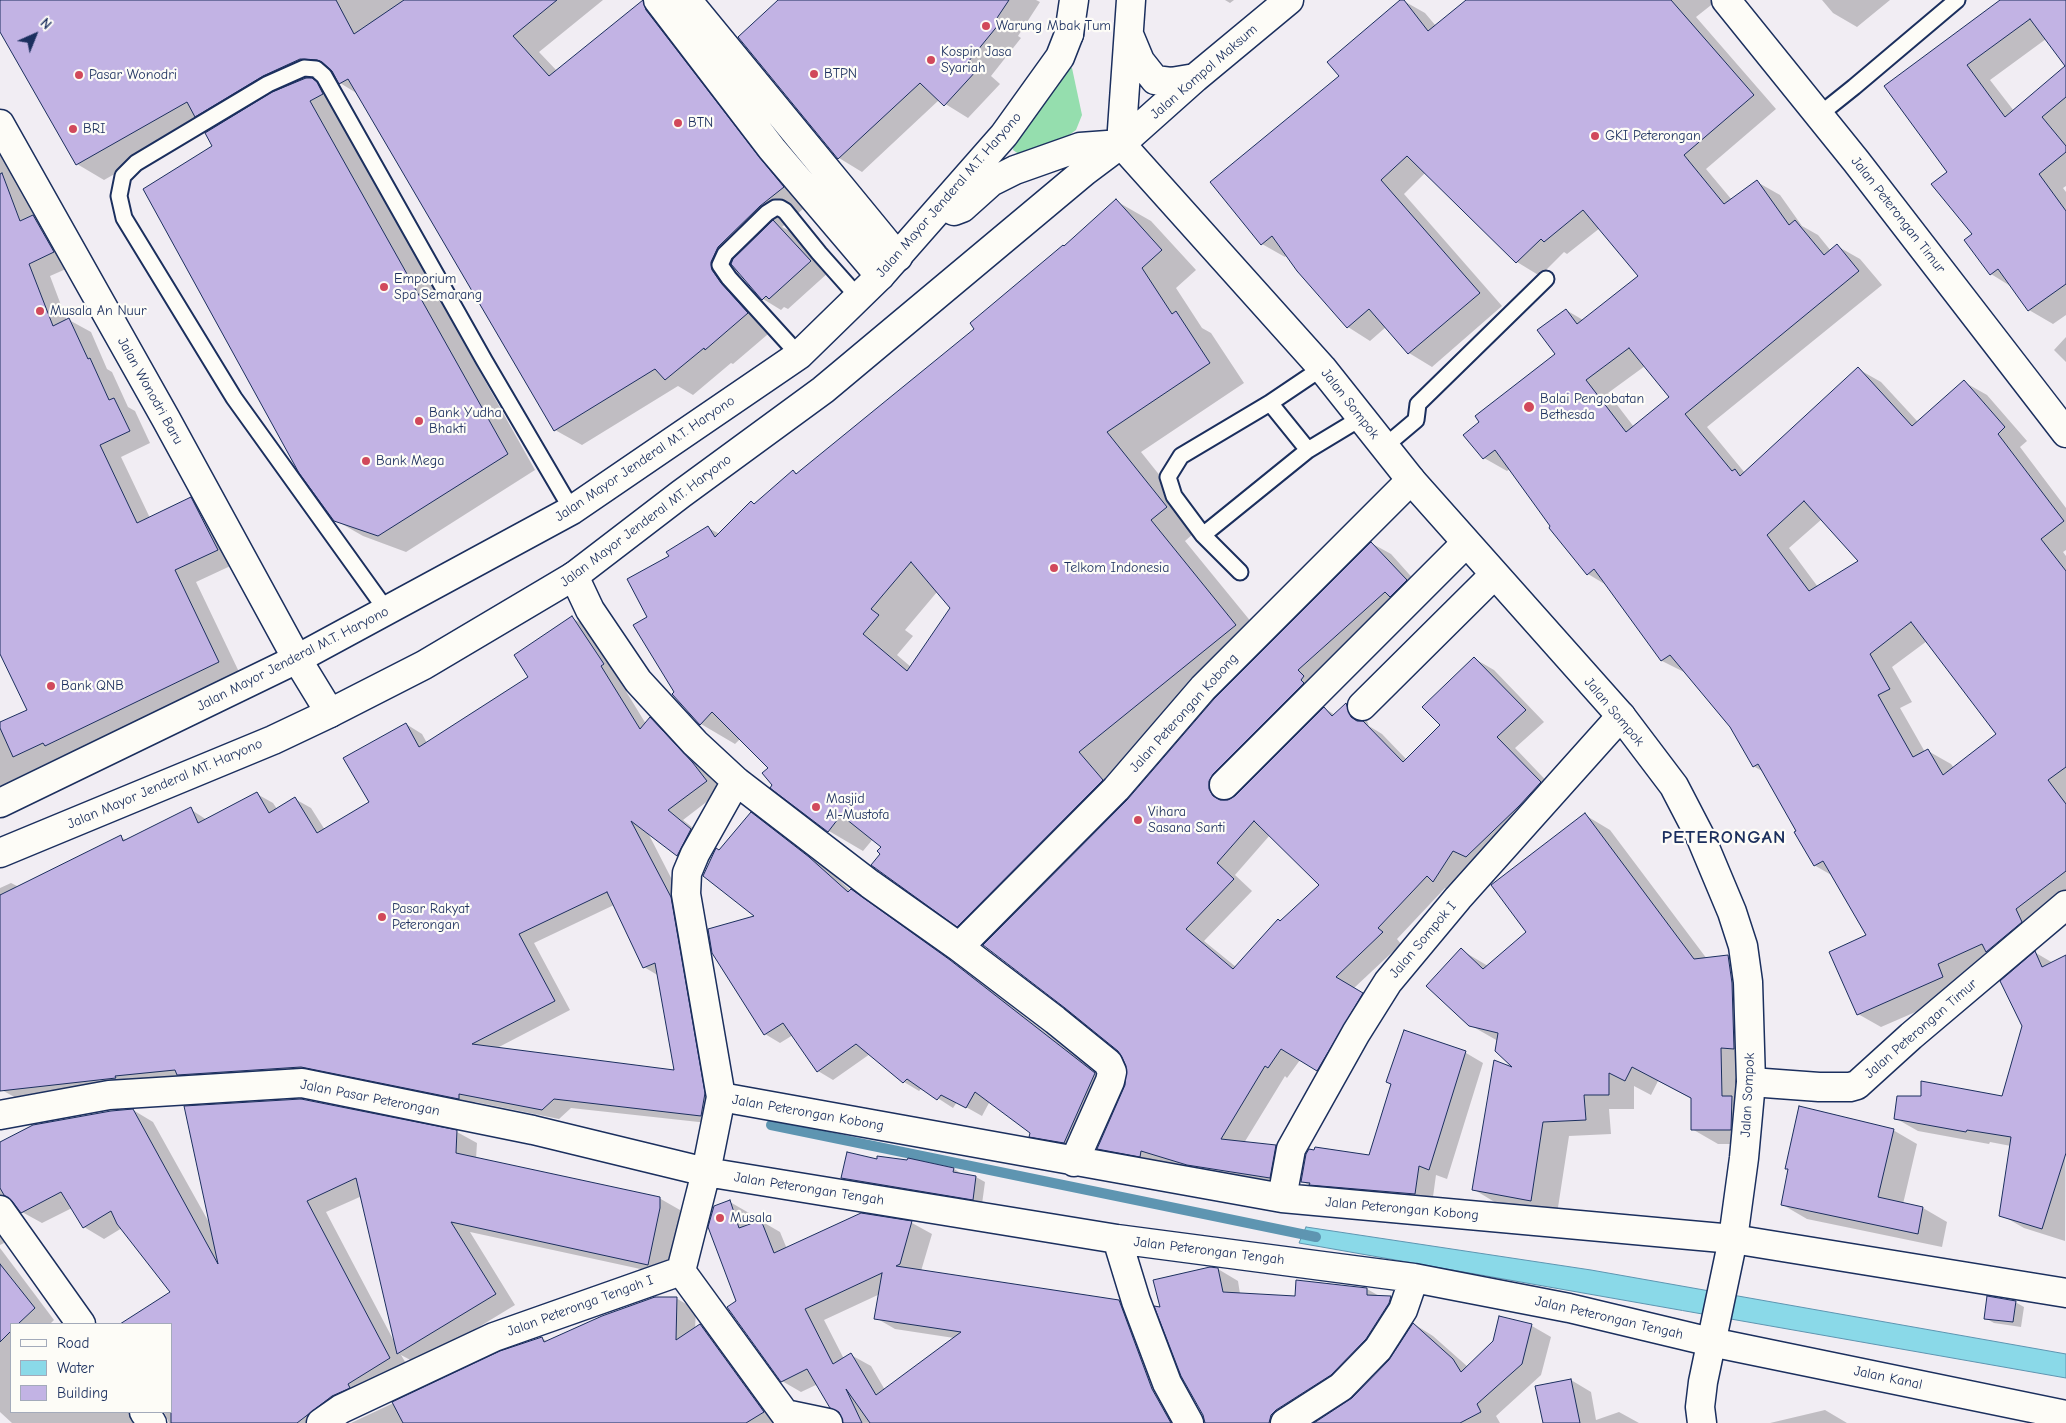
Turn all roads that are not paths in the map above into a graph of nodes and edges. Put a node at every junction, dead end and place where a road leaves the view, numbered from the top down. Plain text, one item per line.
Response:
1 (658, 0) edge
2 (687, 0) edge
3 (1074, 0) edge
4 (1131, 0) edge
5 (1289, 0) edge
6 (1726, 0) edge
7 (1957, 0) edge
8 (1130, 35) junction
9 (1195, 78) junction
10 (1819, 114) junction
11 (0, 124) edge
12 (1121, 144) junction
13 (932, 219) junction
14 (889, 266) junction
15 (1546, 278) dead end
16 (859, 298) junction
17 (798, 355) junction
18 (1322, 368) junction
19 (1270, 402) junction
20 (1361, 418) junction
21 (2066, 433) edge
22 (1384, 447) junction
23 (1308, 450) junction
24 (1411, 480) junction
25 (572, 510) junction
26 (1203, 535) junction
27 (1466, 543) junction
28 (1240, 572) dead end
29 (574, 576) junction
30 (1494, 576) junction
31 (387, 611) junction
32 (297, 659) junction
33 (1362, 706) dead end
34 (330, 714) junction
35 (1621, 716) junction
36 (736, 781) junction
37 (1224, 785) dead end
38 (0, 803) edge
39 (0, 853) edge
40 (2066, 905) edge
41 (959, 947) junction
42 (1751, 1082) junction
43 (721, 1097) junction
44 (0, 1115) edge
45 (1074, 1162) junction
46 (706, 1172) junction
47 (1282, 1198) junction
48 (0, 1210) edge
49 (1117, 1240) junction
50 (1732, 1246) junction
51 (681, 1271) junction
52 (1414, 1278) junction
53 (2066, 1293) edge
54 (81, 1323) edge
55 (1713, 1331) junction
56 (2066, 1415) edge
57 (783, 1419) edge
58 (1293, 1421) edge
59 (320, 1423) edge
60 (828, 1423) edge
61 (1189, 1423) edge
62 (1702, 1423) edge

1 - 14 main road
2 - 14 main road
3 - 13 main road, Jalan Mayor Jenderal M.T. Haryono
4 - 8 main road
5 - 9 main road, Jalan Kompol Maksum
6 - 10 main road, Jalan Peterongan Timur
7 - 10 lane
8 - 9 main road
8 - 12 main road
9 - 12 main road, Jalan Kompol Maksum
10 - 21 main road, Jalan Peterongan Timur
11 - 32 main road, Jalan Wonodri Baru
12 - 13 main road
12 - 18 main road, Jalan Sompok
12 - 29 main road, Jalan Mayor Jenderal MT. Haryono
13 - 14 main road, Jalan Mayor Jenderal M.T. Haryono
14 - 16 main road, Jalan Mayor Jenderal M.T. Haryono
15 - 22 lane
16 - 17 main road, Jalan Mayor Jenderal M.T. Haryono
16 - 17 lane
17 - 25 main road, Jalan Mayor Jenderal M.T. Haryono
18 - 19 lane
18 - 20 main road, Jalan Sompok
19 - 23 lane
19 - 26 lane
20 - 22 main road, Jalan Sompok
20 - 23 lane
22 - 24 main road, Jalan Sompok
23 - 26 lane
24 - 27 main road, Jalan Sompok
24 - 41 main road, Jalan Peterongan Kobong
25 - 31 main road, Jalan Mayor Jenderal M.T. Haryono
25 - 31 lane
26 - 28 lane
27 - 30 main road, Jalan Sompok
27 - 37 main road
29 - 34 main road, Jalan Mayor Jenderal MT. Haryono
29 - 36 main road
30 - 33 main road
30 - 35 main road, Jalan Sompok
31 - 32 main road, Jalan Mayor Jenderal M.T. Haryono
32 - 34 main road
32 - 38 main road, Jalan Mayor Jenderal M.T. Haryono
34 - 39 main road, Jalan Mayor Jenderal MT. Haryono
35 - 42 main road, Jalan Sompok
35 - 47 main road, Jalan Sompok I
36 - 41 main road
36 - 43 main road, Jalan Peterongan Kobong
40 - 42 main road, Jalan Peterongan Timur
41 - 45 main road
42 - 50 main road, Jalan Sompok
43 - 45 main road, Jalan Peterongan Kobong
43 - 46 main road
44 - 46 main road, Jalan Pasar Peterongan
45 - 47 main road, Jalan Peterongan Kobong
46 - 49 main road, Jalan Peterongan Tengah
46 - 51 main road
47 - 50 main road, Jalan Peterongan Kobong
48 - 54 main road
49 - 52 main road, Jalan Peterongan Tengah
49 - 61 main road
50 - 53 main road
50 - 55 main road, Jalan Sompok
51 - 57 main road
51 - 59 main road, Jalan Peteronga Tengah I
52 - 55 main road, Jalan Peterongan Tengah
52 - 58 main road
55 - 56 main road, Jalan Kanal
55 - 62 main road, Jalan Sompok
57 - 60 main road

